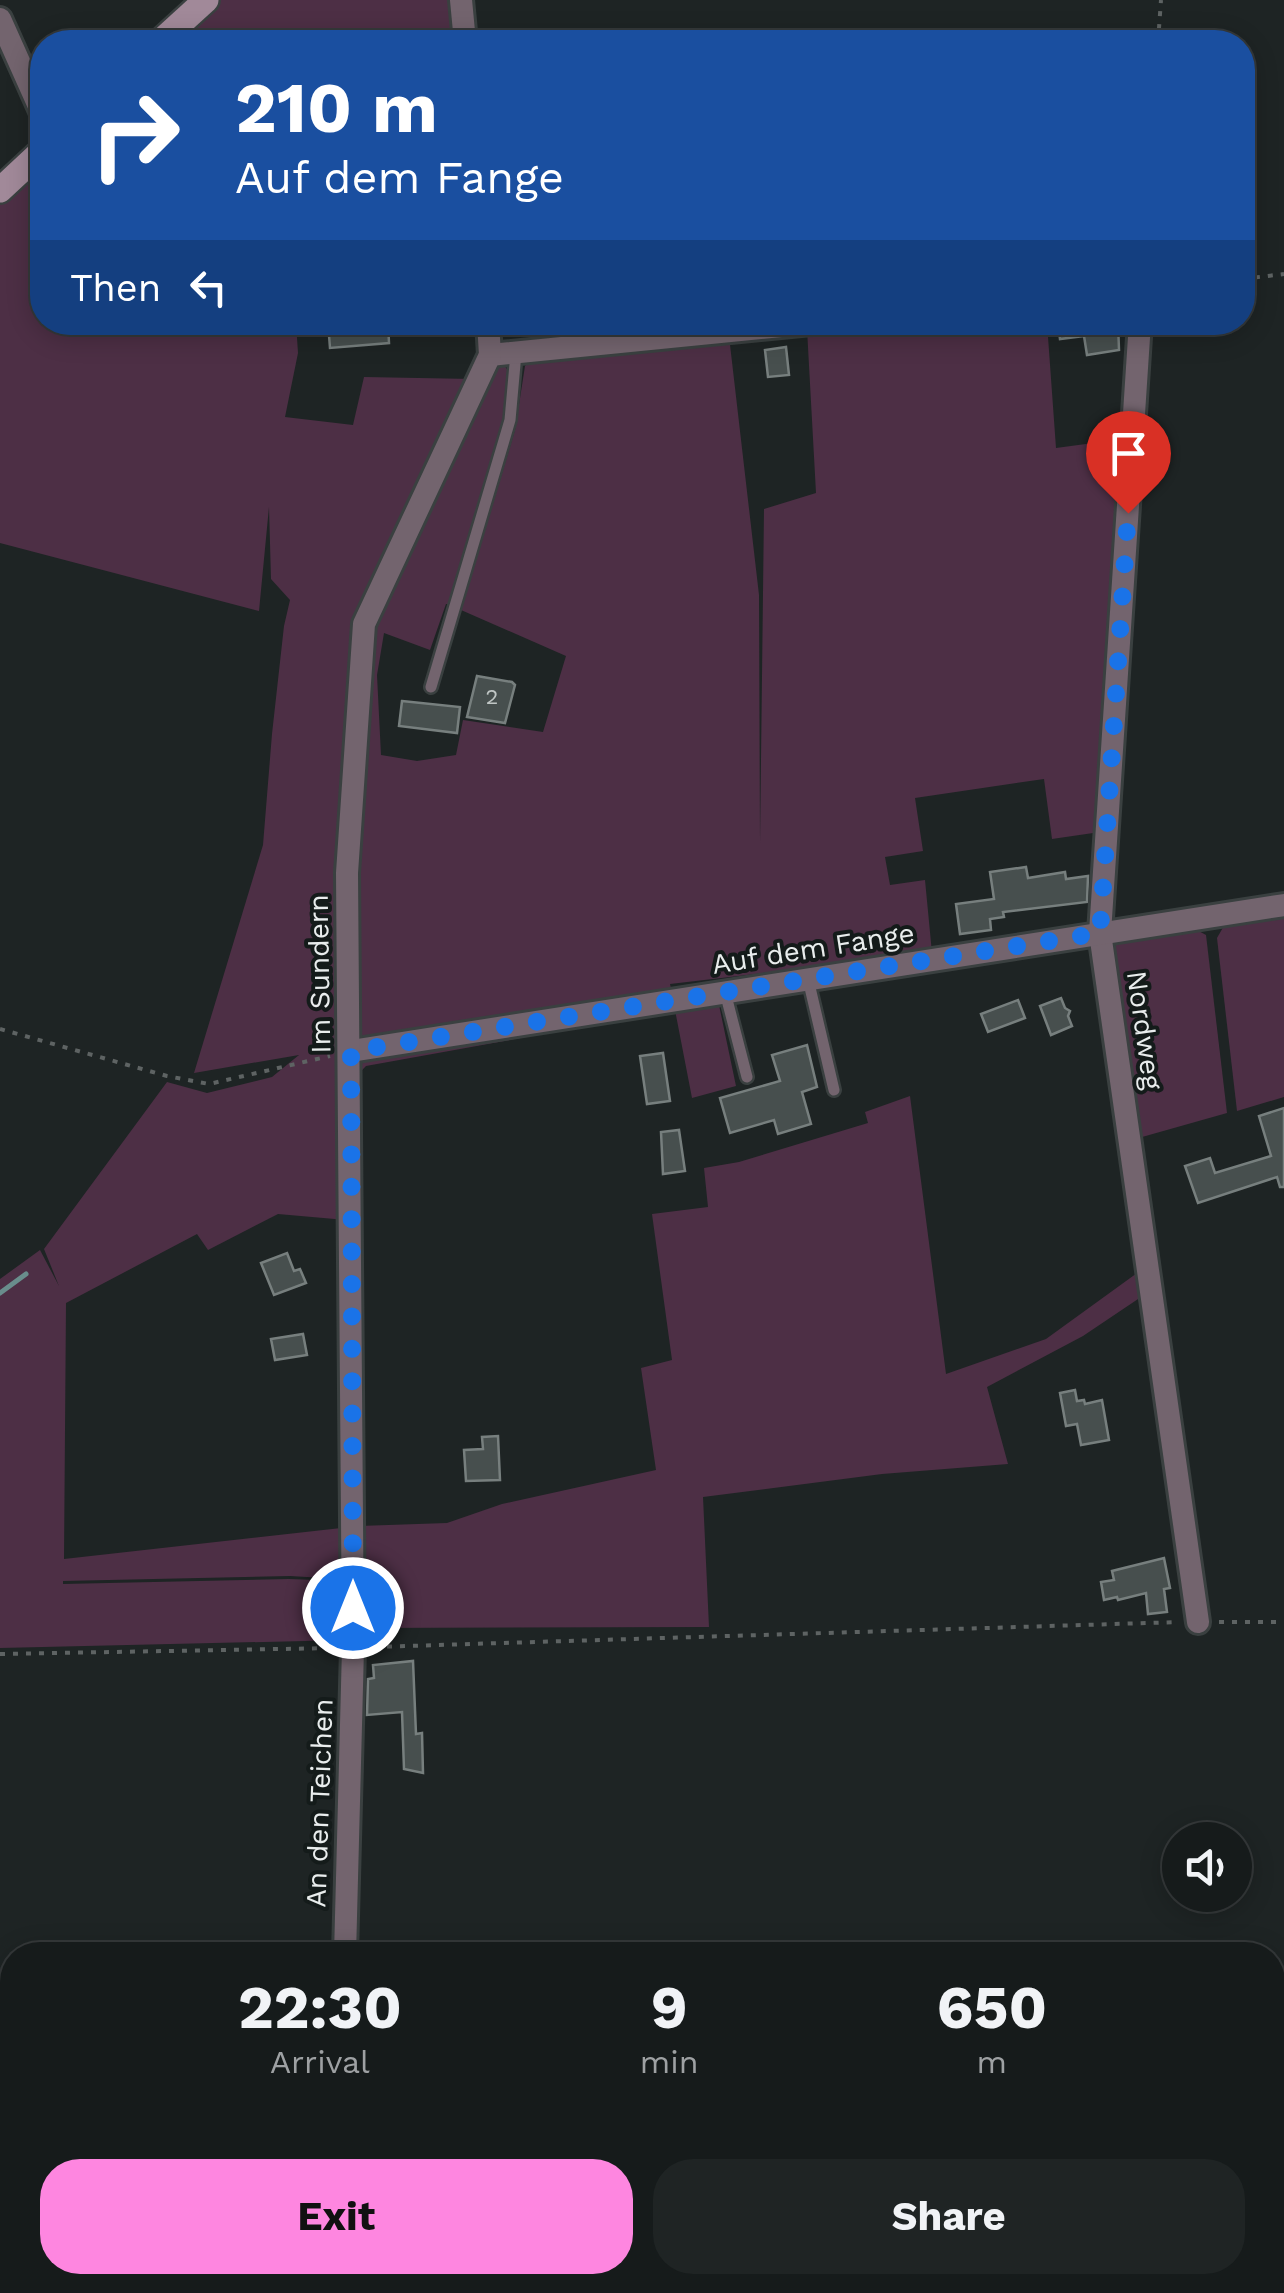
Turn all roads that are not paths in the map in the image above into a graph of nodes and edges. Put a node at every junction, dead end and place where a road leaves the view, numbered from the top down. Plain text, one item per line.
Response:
1 (206, 0) edge
2 (461, 0) edge
3 (0, 19) edge
4 (173, 30) edge
5 (464, 30) edge
6 (30, 86) edge
7 (30, 162) edge
8 (0, 190) edge
9 (489, 335) edge
10 (689, 335) edge
11 (1139, 335) edge
12 (516, 352) junction
13 (490, 356) junction
14 (431, 687) dead end
15 (1284, 904) edge
16 (1100, 933) junction
17 (808, 979) junction
18 (725, 992) junction
19 (351, 1051) junction
20 (747, 1077) dead end
21 (834, 1090) dead end
22 (1198, 1622) road end
23 (353, 1650) joint
24 (344, 1942) edge

1 - 4 street
2 - 5 street
3 - 6 street
7 - 8 street
9 - 13 street, Im Sundern
10 - 12 street
11 - 16 street, Nordweg
12 - 13 street
12 - 14 lane
13 - 19 street, Im Sundern
15 - 16 street, Auf dem Fange
16 - 17 street, Auf dem Fange
16 - 22 street, Nordweg
17 - 18 street, Auf dem Fange
17 - 21 lane
18 - 19 street, Auf dem Fange
18 - 20 lane
19 - 23 street, Im Sundern
23 - 24 street, An den Teichen

